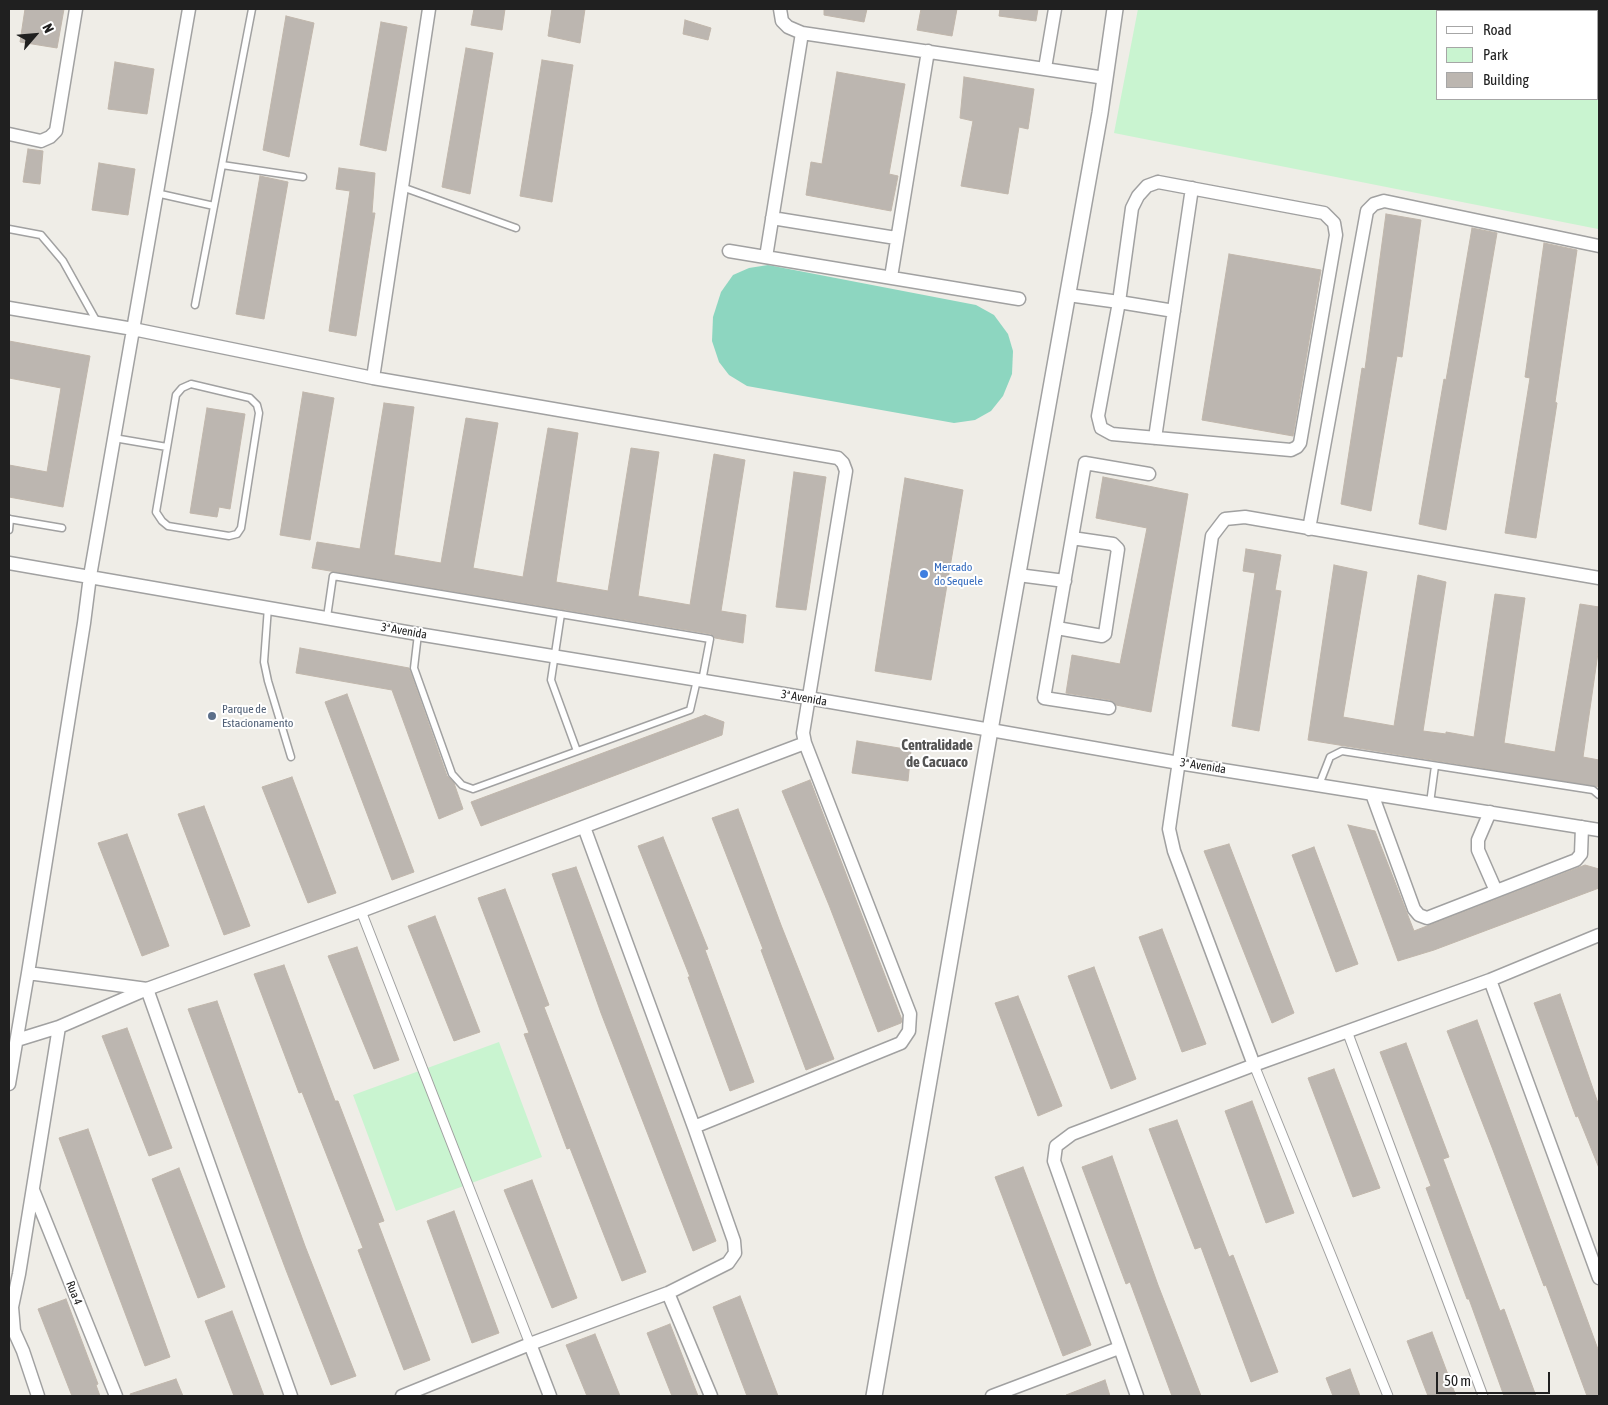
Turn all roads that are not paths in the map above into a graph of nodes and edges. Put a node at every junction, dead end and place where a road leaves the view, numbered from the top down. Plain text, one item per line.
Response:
1 (76, 9) edge
2 (188, 9) edge
3 (252, 9) edge
4 (428, 9) edge
5 (780, 9) edge
6 (1055, 9) edge
7 (1115, 9) edge
8 (802, 33) junction
9 (928, 51) junction
10 (1045, 68) junction
11 (1105, 78) junction
12 (9, 134) edge
13 (222, 165) junction
14 (302, 178) dead end
15 (401, 187) junction
16 (1192, 188) junction
17 (156, 193) junction
18 (214, 206) junction
19 (772, 218) junction
20 (9, 228) edge
21 (516, 228) dead end
22 (896, 238) junction
23 (1599, 246) edge
24 (729, 251) dead end
25 (766, 257) junction
26 (891, 277) junction
27 (1068, 295) junction
28 (1019, 299) dead end
29 (1119, 302) junction
30 (195, 305) dead end
31 (9, 308) edge
32 (1174, 311) junction
33 (98, 323) junction
34 (133, 330) junction
35 (373, 378) junction
36 (114, 438) junction
37 (1155, 438) junction
38 (167, 448) junction
39 (1149, 474) dead end
40 (9, 519) edge
41 (62, 528) dead end
42 (1309, 529) junction
43 (9, 530) edge
44 (1072, 538) junction
45 (9, 563) edge
46 (1018, 575) junction
47 (90, 576) junction
48 (1599, 578) edge
49 (1065, 581) junction
50 (268, 607) junction
51 (561, 614) junction
52 (326, 617) junction
53 (1057, 628) junction
54 (418, 634) junction
55 (555, 656) junction
56 (700, 680) junction
57 (808, 698) junction
58 (1109, 708) dead end
59 (990, 730) junction
60 (805, 743) junction
61 (577, 752) junction
62 (291, 757) dead end
63 (1179, 762) junction
64 (1435, 766) junction
65 (1319, 785) junction
66 (1372, 794) junction
67 (1599, 795) edge
68 (1430, 803) junction
69 (1490, 812) junction
70 (584, 827) junction
71 (1582, 827) junction
72 (1599, 830) edge
73 (1496, 891) junction
74 (361, 911) junction
75 (1599, 935) edge
76 (28, 973) junction
77 (1490, 980) junction
78 (147, 989) junction
79 (59, 1027) junction
80 (1347, 1031) junction
81 (15, 1032) edge
82 (1254, 1065) junction
83 (9, 1084) edge
84 (694, 1127) junction
85 (33, 1190) junction
86 (1599, 1278) edge
87 (668, 1293) junction
88 (530, 1344) junction
89 (1119, 1348) junction
90 (38, 1396) edge
91 (116, 1396) edge
92 (291, 1396) edge
93 (402, 1396) edge
94 (550, 1396) edge
95 (711, 1396) edge
96 (874, 1396) edge
97 (992, 1396) edge
98 (1137, 1396) edge
99 (1388, 1396) edge
100 (1483, 1396) edge

1 - 12 street
2 - 17 street
3 - 13 lane
4 - 15 street
5 - 8 street
6 - 10 street
7 - 11 street
8 - 9 street
8 - 19 street
9 - 10 street
9 - 22 street
10 - 11 street
11 - 27 street
13 - 14 lane
13 - 18 lane
15 - 21 lane
15 - 35 street
16 - 29 street
16 - 32 street
16 - 37 street
17 - 18 lane
17 - 34 street
18 - 30 lane
19 - 22 street
19 - 25 street
20 - 33 lane
22 - 26 street
23 - 42 street
24 - 25 street
25 - 26 street
26 - 28 street
27 - 29 street
27 - 46 street
29 - 32 street
29 - 37 street
31 - 33 street
32 - 37 street
33 - 34 street
34 - 35 street
34 - 36 street
35 - 57 street
36 - 38 lane
36 - 47 street
38 - 38 lane
39 - 44 street
40 - 41 lane
40 - 43 lane
42 - 48 street
42 - 63 street
44 - 49 street
44 - 53 street
45 - 47 street, 3ª Avenida
46 - 49 street
46 - 59 street
47 - 50 street, 3ª Avenida
47 - 76 street
49 - 53 street
50 - 52 street, 3ª Avenida
50 - 62 lane
51 - 52 lane
51 - 55 lane
51 - 56 lane
52 - 54 street, 3ª Avenida
53 - 58 street
54 - 55 street, 3ª Avenida
54 - 61 lane
55 - 56 street, 3ª Avenida
55 - 61 lane
56 - 57 street, 3ª Avenida
56 - 61 lane
57 - 59 street, 3ª Avenida
57 - 60 street
59 - 63 street, 3ª Avenida
59 - 96 street
60 - 70 street
60 - 84 street
63 - 65 street, 3ª Avenida
63 - 82 street
64 - 65 lane
64 - 67 lane
64 - 68 lane
65 - 66 street, 3ª Avenida
66 - 68 street, 3ª Avenida
66 - 73 street
68 - 69 street, 3ª Avenida
69 - 71 street, 3ª Avenida
69 - 73 street
70 - 74 street
70 - 84 street
71 - 72 street, 3ª Avenida
71 - 73 street
74 - 78 street
74 - 88 street
75 - 77 street
76 - 78 street
76 - 81 street
77 - 80 street
77 - 86 street
78 - 79 street
78 - 92 street
79 - 81 street
79 - 85 street
80 - 82 street
80 - 100 street
81 - 83 street
82 - 89 street
82 - 99 street
84 - 87 street
85 - 90 street
85 - 91 street, Rua 4
87 - 88 street
87 - 95 street
88 - 93 street
88 - 94 street
89 - 97 street
89 - 98 street

